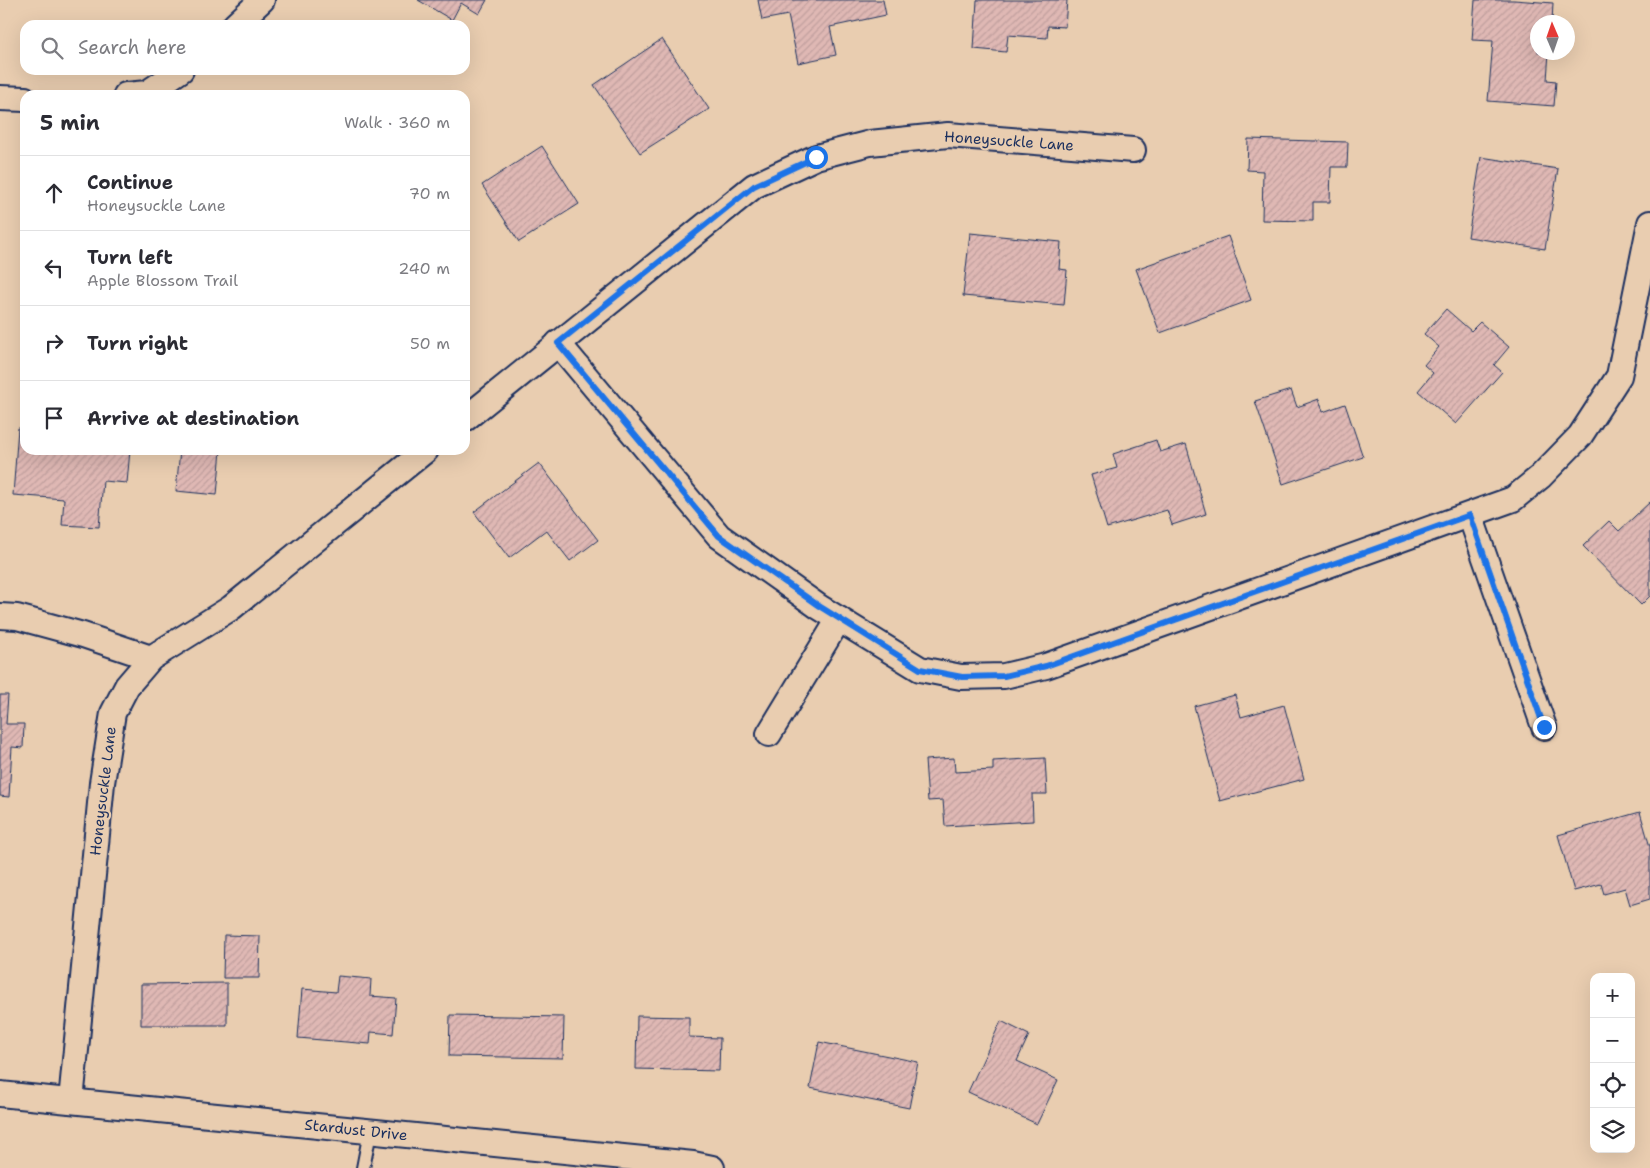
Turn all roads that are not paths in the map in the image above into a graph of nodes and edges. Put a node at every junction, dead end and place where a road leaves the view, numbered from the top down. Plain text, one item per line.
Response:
1 (262, 0) edge
2 (241, 20) edge
3 (173, 75) edge
4 (151, 90) edge
5 (0, 98) edge
6 (20, 100) edge
7 (1133, 150) dead end
8 (1650, 223) edge
9 (558, 343) junction
10 (470, 415) edge
11 (420, 455) edge
12 (1470, 515) junction
13 (0, 616) edge
14 (839, 619) junction
15 (151, 658) junction
16 (1544, 727) dead end
17 (768, 734) dead end
18 (0, 1094) edge
19 (71, 1101) junction
20 (370, 1132) junction
21 (363, 1168) edge
22 (712, 1168) edge

1 - 2 street
3 - 4 street
5 - 6 street
7 - 9 street, Honeysuckle Lane
8 - 12 street
9 - 10 street, Honeysuckle Lane
9 - 14 street
11 - 15 street, Honeysuckle Lane
12 - 14 street
12 - 16 street
13 - 15 street
14 - 17 street
15 - 19 street, Honeysuckle Lane
18 - 19 street, Stardust Drive
19 - 20 street, Stardust Drive
20 - 21 lane
20 - 22 street, Stardust Drive

